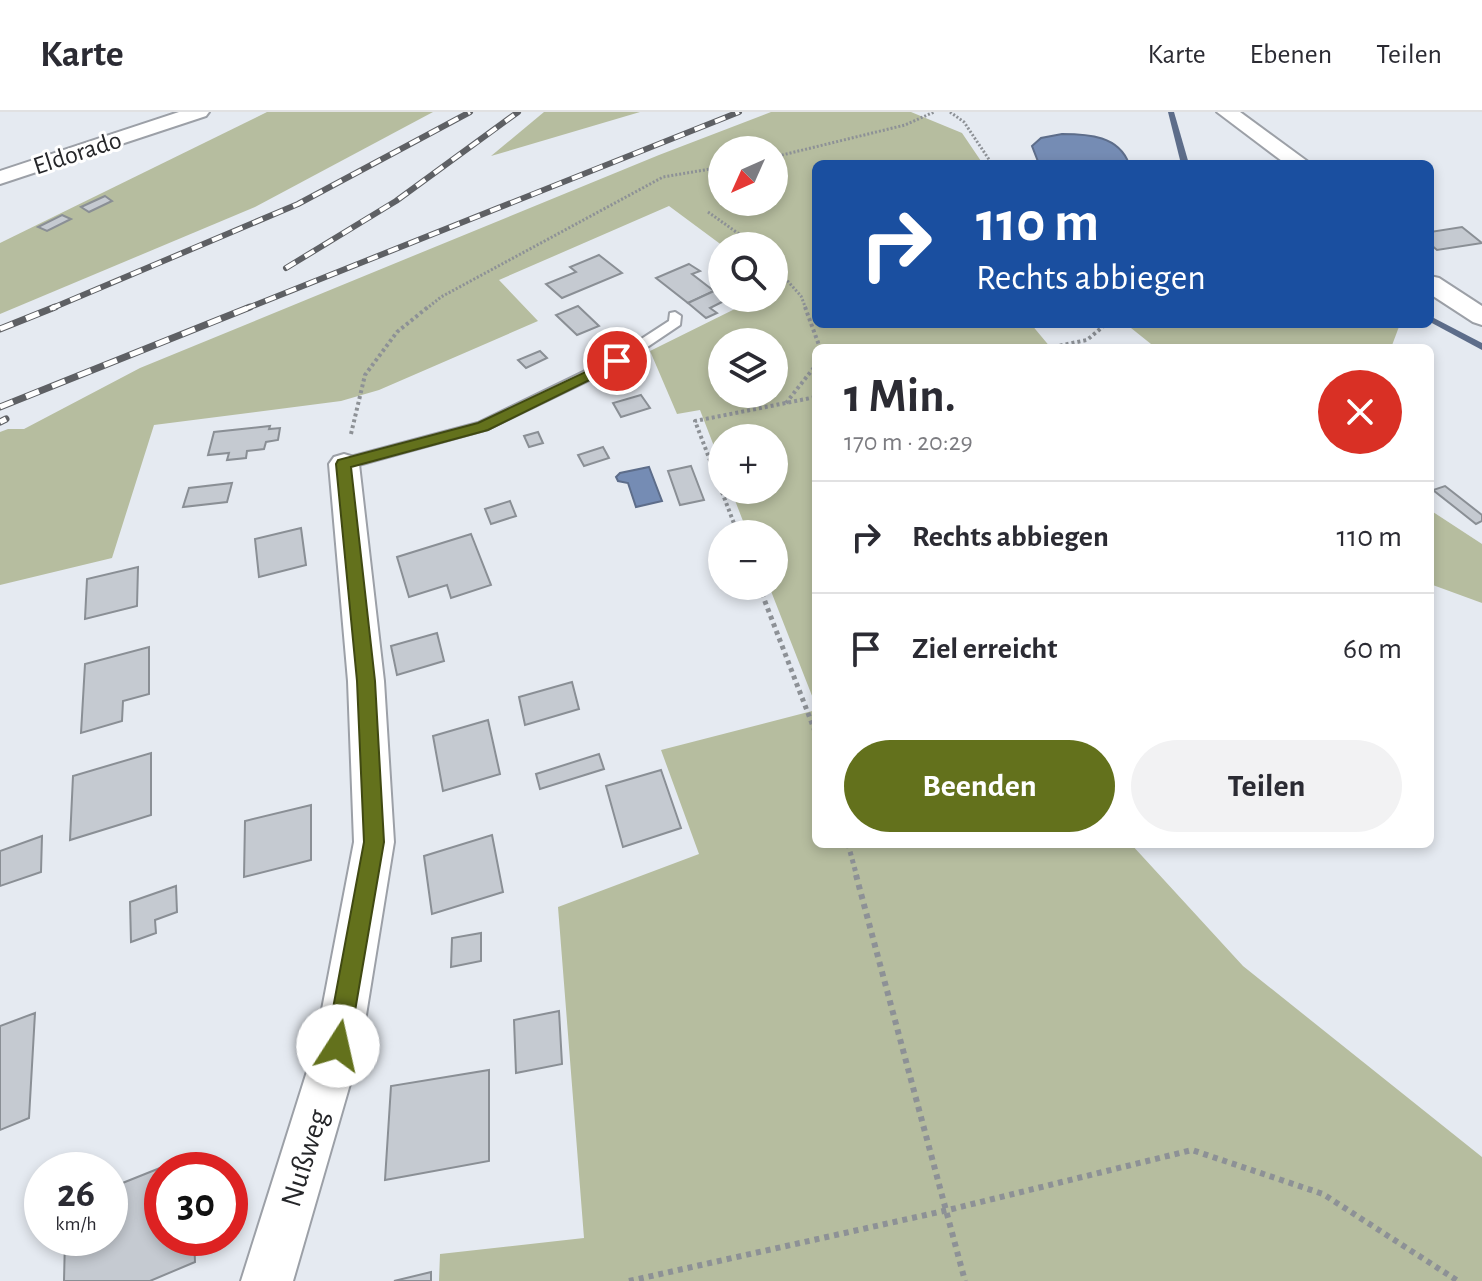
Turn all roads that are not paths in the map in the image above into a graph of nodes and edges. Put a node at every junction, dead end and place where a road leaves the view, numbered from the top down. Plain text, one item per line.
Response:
1 (199, 112) edge
2 (1227, 112) edge
3 (1294, 160) edge
4 (0, 178) edge
5 (1434, 287) edge
6 (675, 316) dead end
7 (1482, 317) edge
8 (344, 464) joint
9 (267, 1281) edge

1 - 4 street, Eldorado
2 - 3 street
5 - 7 street
6 - 8 lane
8 - 9 street, Nußweg

